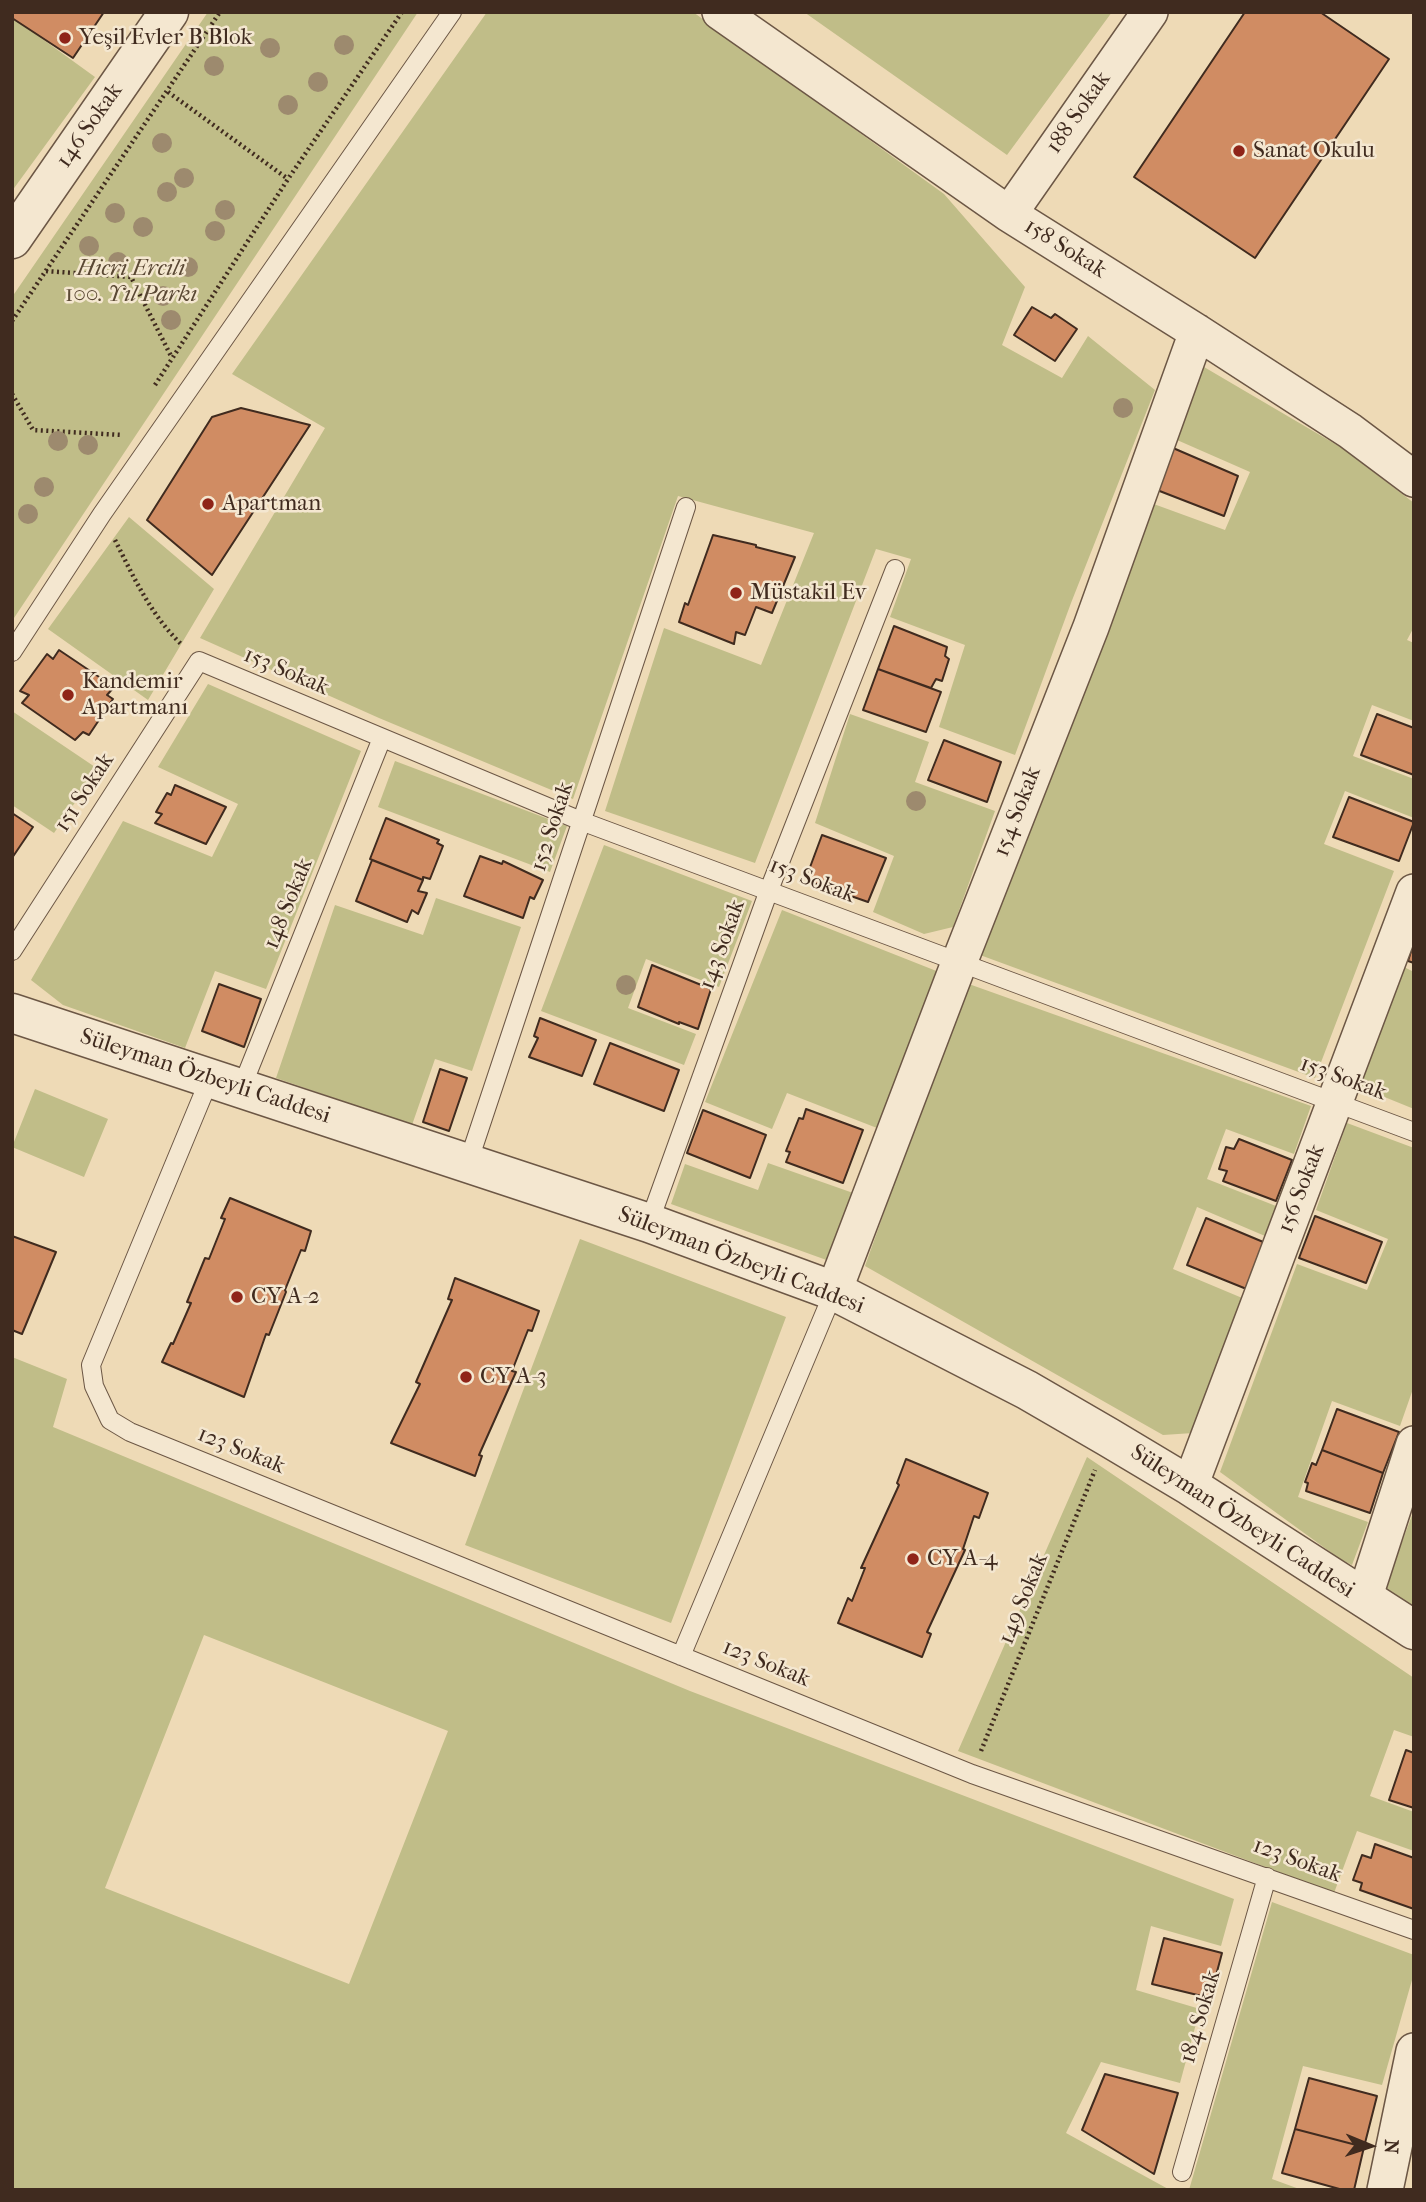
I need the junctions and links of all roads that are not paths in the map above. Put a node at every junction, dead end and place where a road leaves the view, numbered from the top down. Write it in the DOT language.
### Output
graph roads {
  1 [pos="169,12"];
  2 [pos="452,12"];
  3 [pos="720,12"];
  4 [pos="1150,12"];
  5 [pos="1009,214"];
  6 [pos="12,239"];
  7 [pos="1197,331"];
  8 [pos="1414,479"];
  9 [pos="686,507"];
  10 [pos="895,569"];
  11 [pos="12,652"];
  12 [pos="199,662"];
  13 [pos="382,738"];
  14 [pos="581,821"];
  15 [pos="769,890"];
  16 [pos="1414,892"];
  17 [pos="12,951"];
  18 [pos="959,963"];
  19 [pos="12,1013"];
  20 [pos="225,1083"];
  21 [pos="1335,1103"];
  22 [pos="1414,1132"];
  23 [pos="468,1163"];
  24 [pos="649,1223"];
  25 [pos="834,1291"];
  26 [pos="110,1420"];
  27 [pos="1414,1444"];
  28 [pos="1190,1486"];
  29 [pos="1364,1599"];
  30 [pos="1414,1630"];
  31 [pos="681,1656"];
  32 [pos="1267,1877"];
  33 [pos="1414,1930"];
  34 [pos="1414,2052"];
  35 [pos="1182,2172"];
  36 [pos="1385,2190"];
  1 -- 6 [label="street, 146 Sokak"];
  2 -- 11 [label="lane"];
  3 -- 5 [label="street, 158 Sokak"];
  4 -- 5 [label="street, 188 Sokak"];
  5 -- 7 [label="street, 158 Sokak"];
  7 -- 8 [label="street, 158 Sokak"];
  7 -- 18 [label="street, 154 Sokak"];
  9 -- 14 [label="lane, 152 Sokak"];
  10 -- 15 [label="lane, 143 Sokak"];
  12 -- 13 [label="lane, 153 Sokak"];
  12 -- 17 [label="lane, 151 Sokak"];
  13 -- 14 [label="lane, 153 Sokak"];
  13 -- 20 [label="lane, 148 Sokak"];
  14 -- 15 [label="lane, 153 Sokak"];
  14 -- 23 [label="lane, 152 Sokak"];
  15 -- 18 [label="lane, 153 Sokak"];
  15 -- 24 [label="lane, 143 Sokak"];
  16 -- 21 [label="street, 156 Sokak"];
  18 -- 21 [label="lane, 153 Sokak"];
  18 -- 25 [label="street, 154 Sokak"];
  19 -- 20 [label="street, Süleyman Özbeyli Caddesi"];
  20 -- 23 [label="street, Süleyman Özbeyli Caddesi"];
  20 -- 26 [label="lane, 148 Sokak"];
  21 -- 22 [label="lane, 153 Sokak"];
  21 -- 28 [label="street, 156 Sokak"];
  23 -- 24 [label="street, Süleyman Özbeyli Caddesi"];
  24 -- 25 [label="street, Süleyman Özbeyli Caddesi"];
  25 -- 28 [label="street, Süleyman Özbeyli Caddesi"];
  25 -- 31 [label="lane"];
  26 -- 31 [label="lane, 123 Sokak"];
  27 -- 29 [label="street"];
  28 -- 29 [label="street, Süleyman Özbeyli Caddesi"];
  29 -- 30 [label="street, Süleyman Özbeyli Caddesi"];
  31 -- 32 [label="lane, 123 Sokak"];
  32 -- 33 [label="lane, 123 Sokak"];
  32 -- 35 [label="lane, 184 Sokak"];
  34 -- 36 [label="street"];
}
